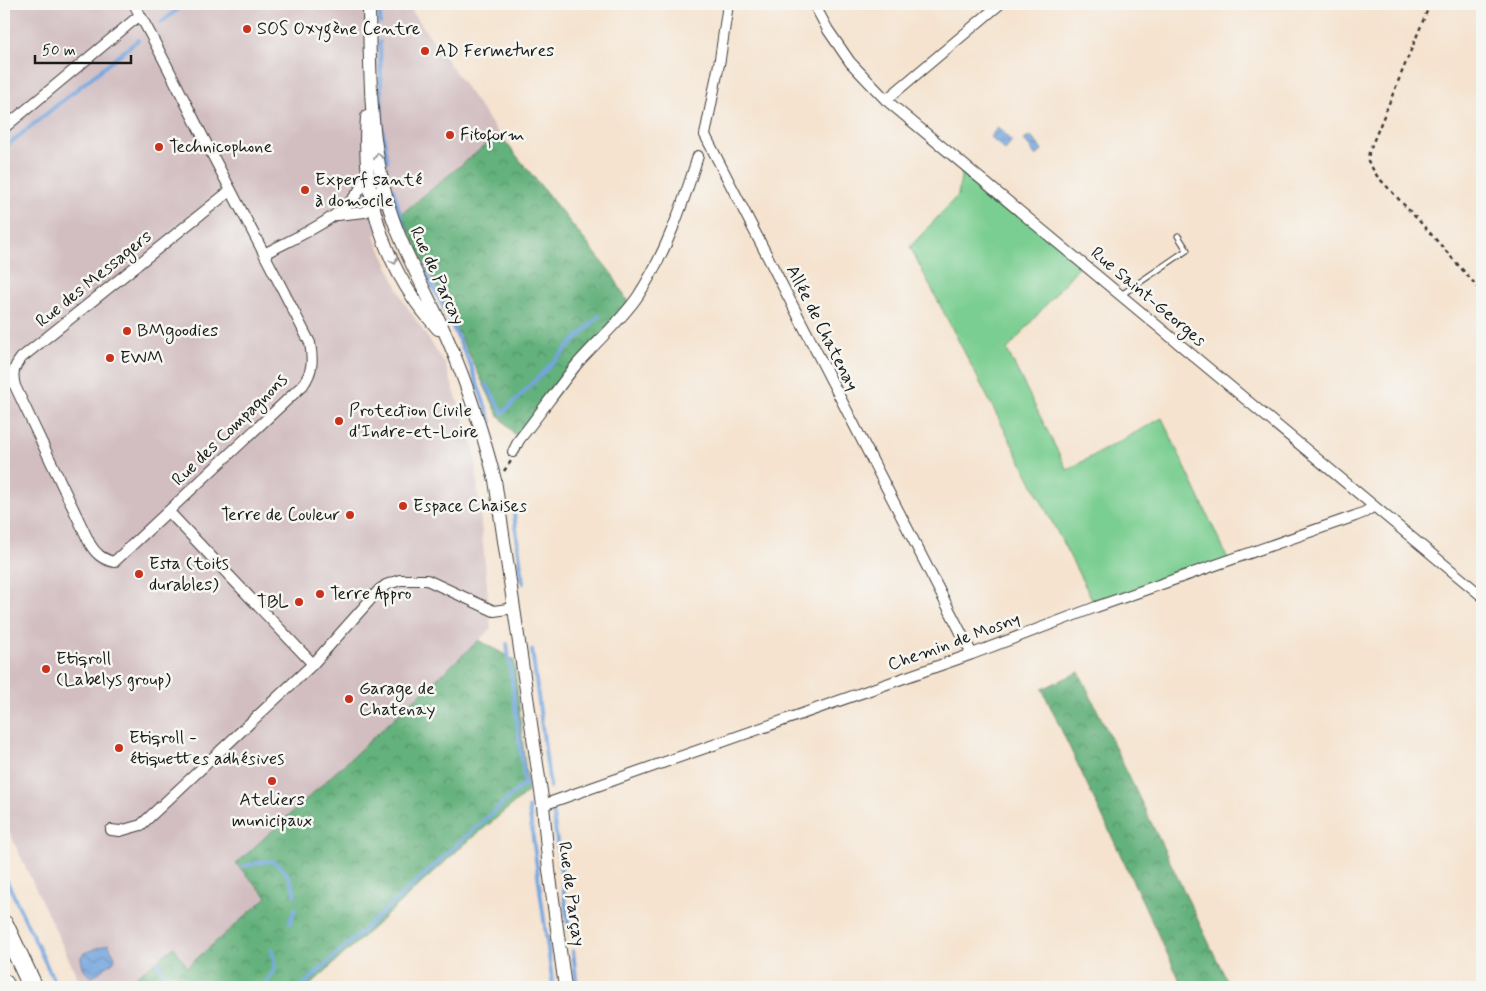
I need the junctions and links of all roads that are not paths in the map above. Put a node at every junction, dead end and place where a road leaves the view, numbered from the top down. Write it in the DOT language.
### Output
graph roads {
  1 [pos="134,4"];
  2 [pos="369,4"];
  3 [pos="728,4"];
  4 [pos="814,4"];
  5 [pos="1000,4"];
  6 [pos="140,15"];
  7 [pos="370,95"];
  8 [pos="886,100"];
  9 [pos="4,128"];
  10 [pos="705,135"];
  11 [pos="367,172"];
  12 [pos="383,182"];
  13 [pos="231,190"];
  14 [pos="352,200"];
  15 [pos="373,206"];
  16 [pos="337,215"];
  17 [pos="1178,236"];
  18 [pos="264,254"];
  19 [pos="418,277"];
  20 [pos="1121,295"];
  21 [pos="450,348"];
  22 [pos="513,452"];
  23 [pos="1374,506"];
  24 [pos="168,512"];
  25 [pos="114,562"];
  26 [pos="1482,596"];
  27 [pos="514,608"];
  28 [pos="972,654"];
  29 [pos="314,664"];
  30 [pos="543,805"];
  31 [pos="111,830"];
  32 [pos="4,925"];
  33 [pos="33,987"];
  34 [pos="565,987"];
  1 -- 6 [label="street"];
  2 -- 7 [label="street, Rue de Parcay"];
  3 -- 10 [label="street"];
  4 -- 8 [label="street, Rue Saint-Georges"];
  5 -- 8 [label="street"];
  6 -- 9 [label="street"];
  6 -- 13 [label="street"];
  7 -- 11 [label="street, Rue de Parcay"];
  12 -- 7 [label="street, Rue de Parcay, one-way"];
  8 -- 20 [label="street, Rue Saint-Georges"];
  10 -- 22 [label="street"];
  10 -- 28 [label="street, Allée de Chatenay"];
  11 -- 14 [label="street"];
  11 -- 15 [label="street, Rue de Parcay"];
  12 -- 15 [label="street"];
  12 -- 19 [label="street, Rue de Parcay"];
  13 -- 18 [label="street"];
  13 -- 25 [label="street, Rue des Messagers"];
  14 -- 15 [label="street"];
  14 -- 16 [label="street"];
  15 -- 16 [label="street"];
  15 -- 19 [label="street"];
  15 -- 21 [label="street, Rue de Parcay, one-way"];
  16 -- 18 [label="street"];
  17 -- 20 [label="lane"];
  18 -- 24 [label="street, Rue des Compagnons"];
  19 -- 21 [label="street, Rue de Parcay"];
  20 -- 23 [label="street, Rue Saint-Georges"];
  21 -- 27 [label="street, Rue de Parçay"];
  23 -- 26 [label="street, Rue Saint-Georges"];
  23 -- 28 [label="street, Chemin de Mosny"];
  24 -- 25 [label="street, Rue des Compagnons"];
  24 -- 29 [label="street, Rue des Compagnons"];
  27 -- 29 [label="street"];
  27 -- 30 [label="street, Rue de Parçay"];
  28 -- 30 [label="street, Chemin de Mosny"];
  29 -- 31 [label="street"];
  30 -- 34 [label="street, Rue de Parçay"];
  32 -- 33 [label="highway"];
}
